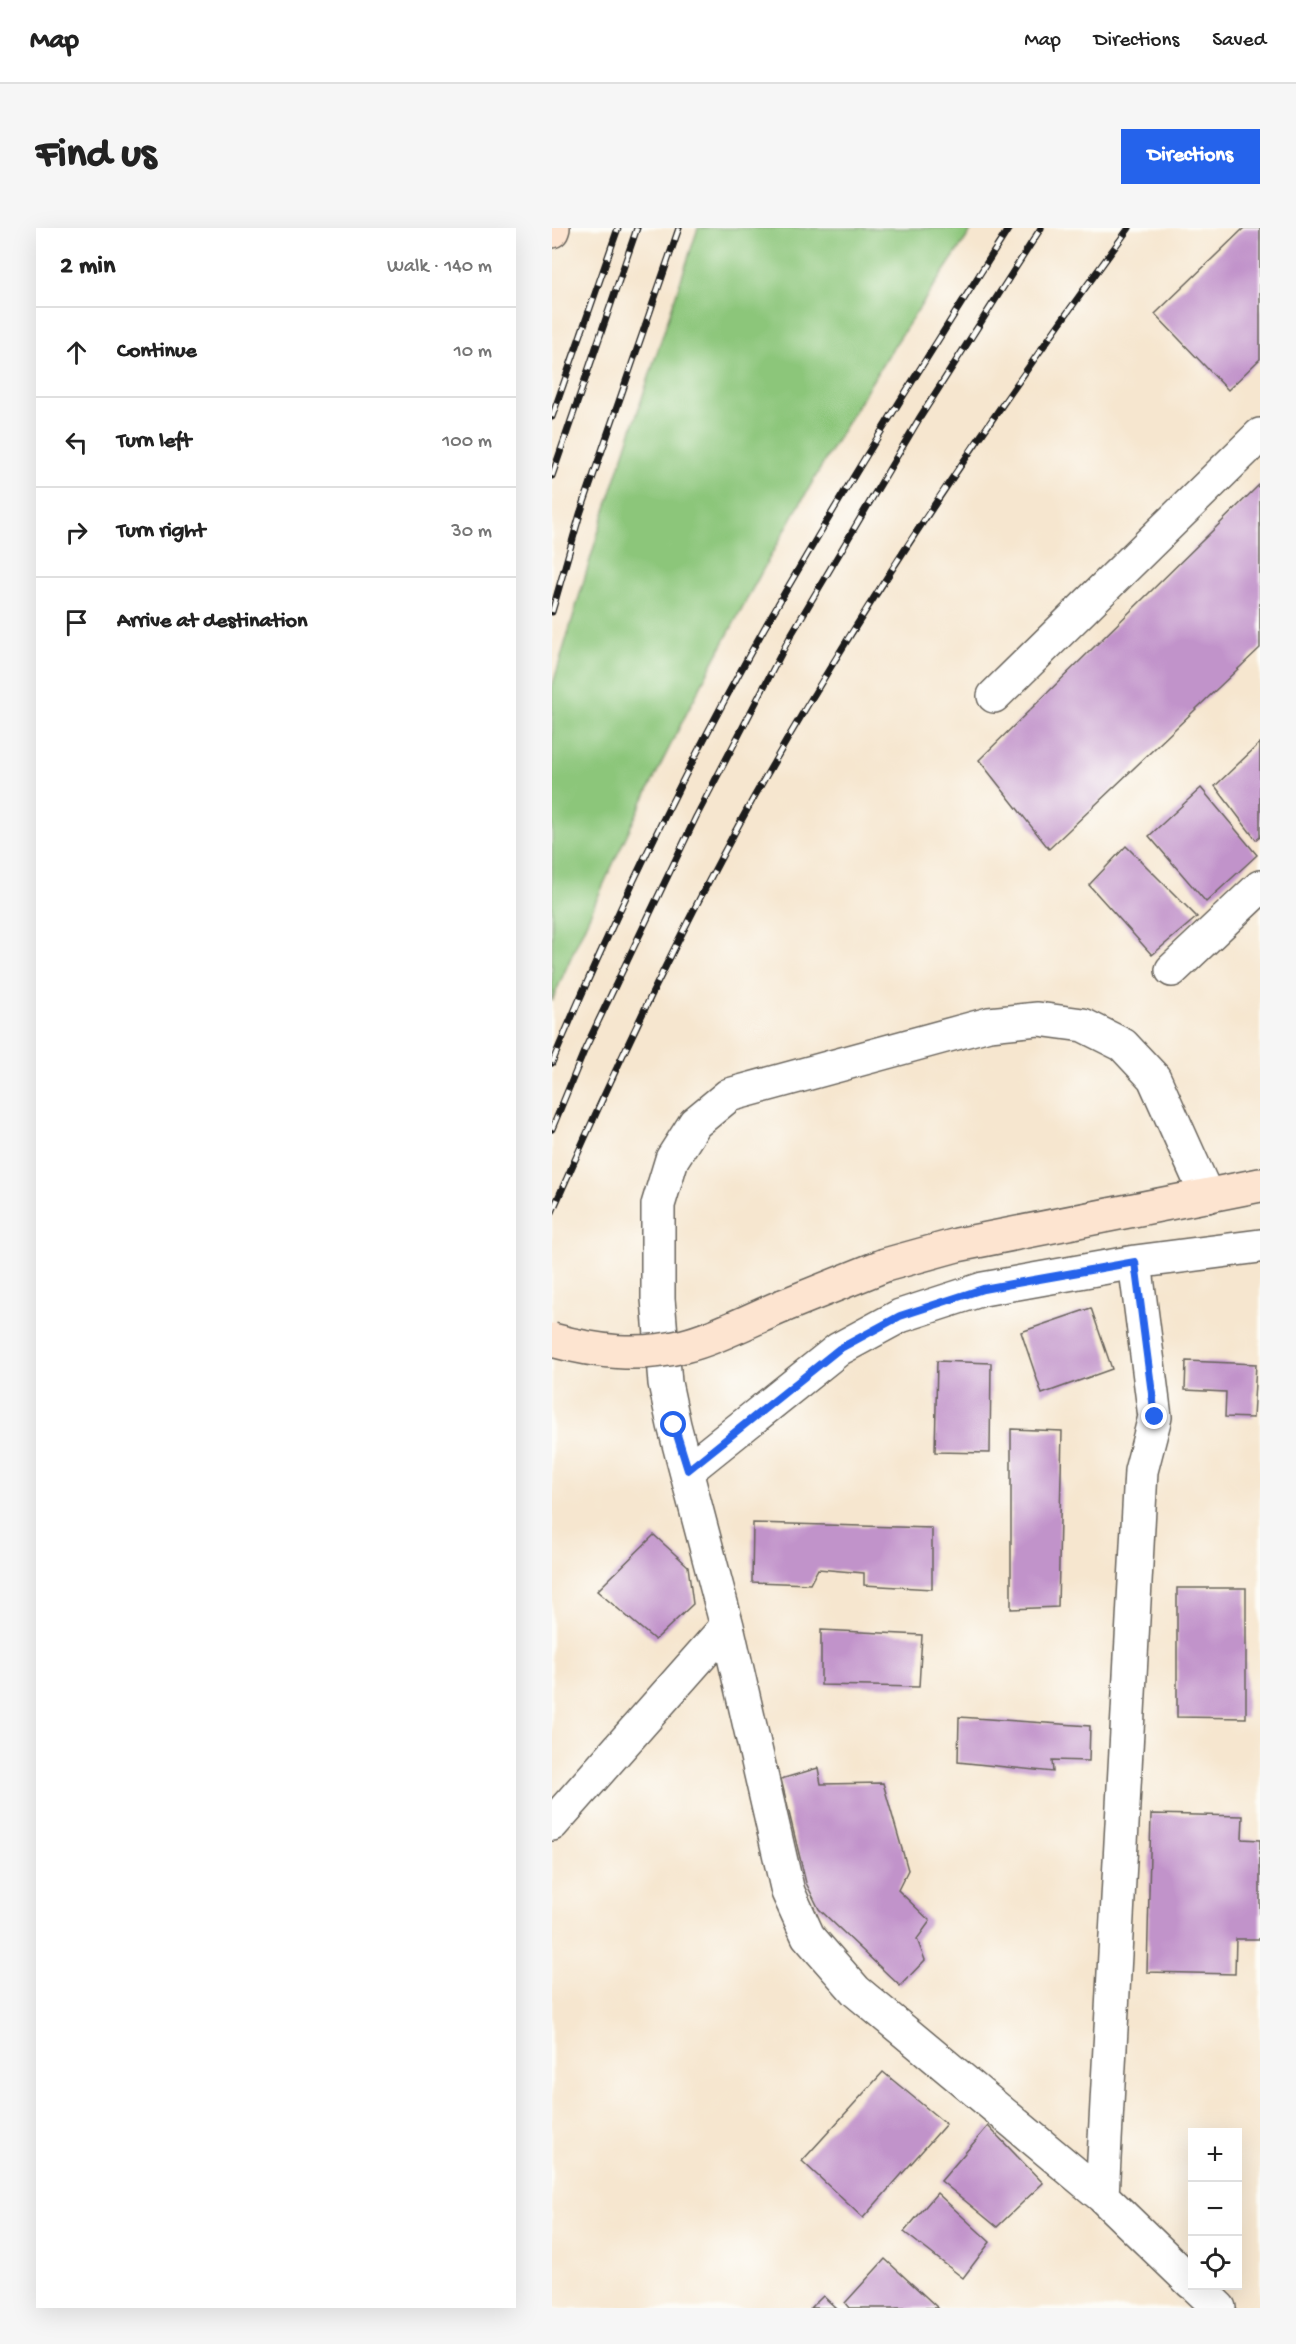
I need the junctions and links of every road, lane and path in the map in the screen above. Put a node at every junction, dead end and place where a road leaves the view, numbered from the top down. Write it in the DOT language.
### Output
graph roads {
  1 [pos="1260,435"];
  2 [pos="994,696"];
  3 [pos="1260,887"];
  4 [pos="1172,970"];
  5 [pos="1260,1185"];
  6 [pos="1207,1196"];
  7 [pos="1260,1246"];
  8 [pos="1135,1262"];
  9 [pos="552,1340"];
  10 [pos="688,1470"];
  11 [pos="727,1626"];
  12 [pos="552,1824"];
  13 [pos="1102,2196"];
  14 [pos="1188,2278"];
  15 [pos="1200,2290"];
  16 [pos="1219,2308"];
  1 -- 2 [label="street"];
  3 -- 4 [label="street"];
  5 -- 6 [label="street"];
  6 -- 9 [label="street, bridge"];
  6 -- 10 [label="street"];
  7 -- 8 [label="street"];
  8 -- 10 [label="street"];
  8 -- 13 [label="street"];
  10 -- 11 [label="street"];
  11 -- 12 [label="street"];
  11 -- 13 [label="street"];
  13 -- 14 [label="street"];
  15 -- 16 [label="street"];
}
